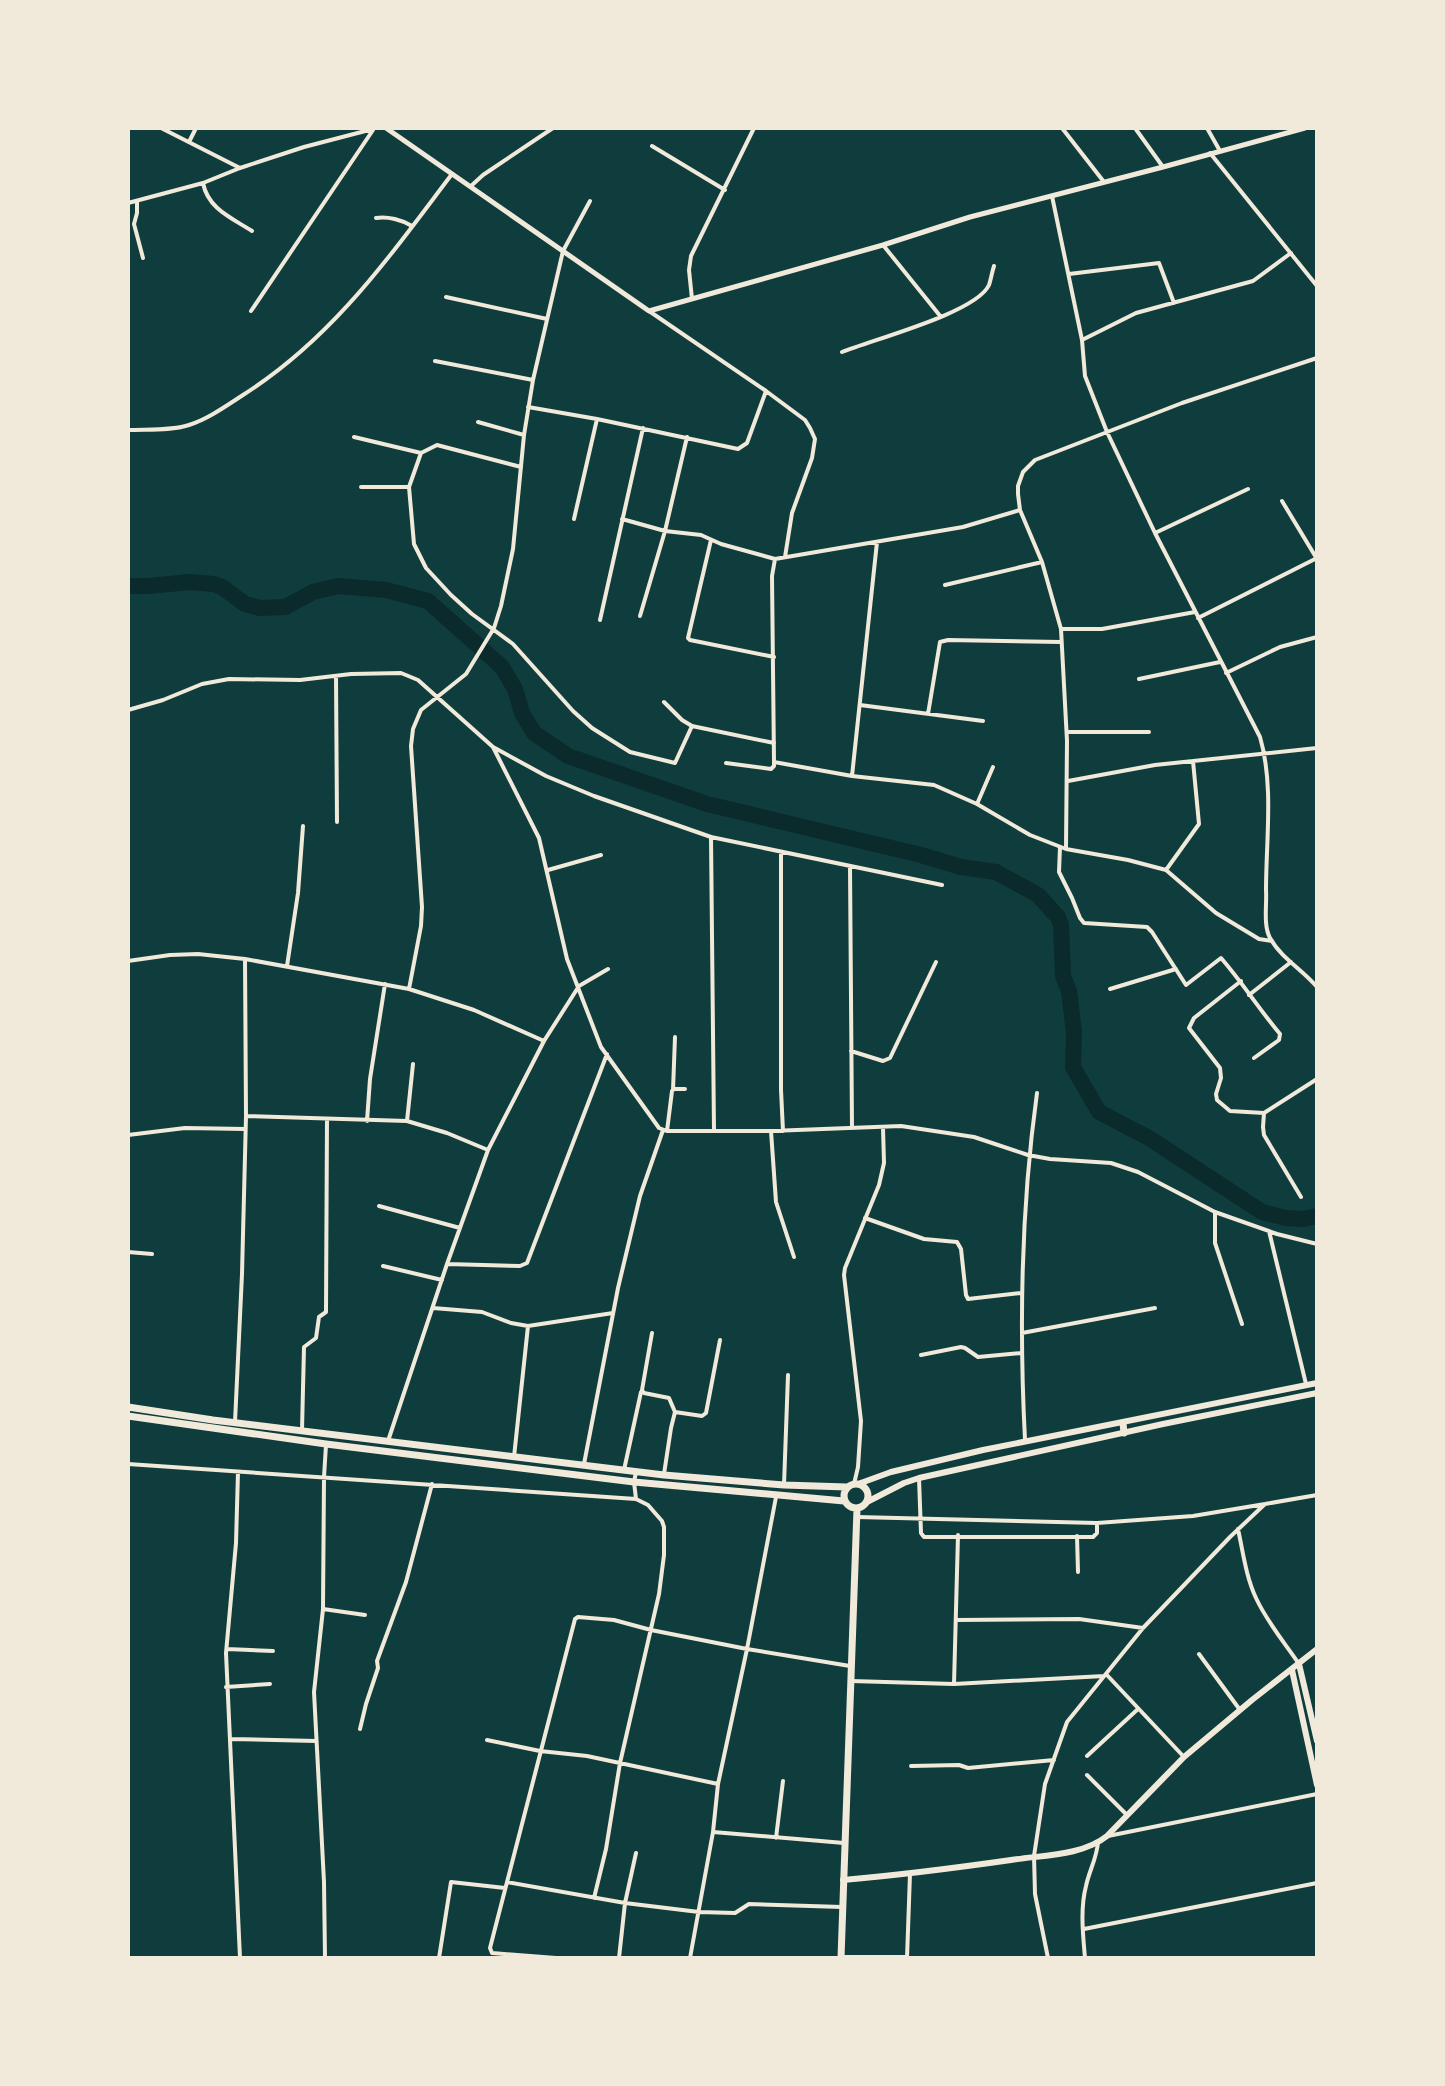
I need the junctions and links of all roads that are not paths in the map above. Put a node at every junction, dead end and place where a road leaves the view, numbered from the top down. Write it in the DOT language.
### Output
graph roads {
  1 [pos="161,128"];
  2 [pos="196,128"];
  3 [pos="374,128"];
  4 [pos="386,128"];
  5 [pos="553,128"];
  6 [pos="754,128"];
  7 [pos="1062,128"];
  8 [pos="1135,128"];
  9 [pos="1207,128"];
  10 [pos="1305,128"];
  11 [pos="189,142"];
  12 [pos="652,146"];
  13 [pos="1220,151"];
  14 [pos="1210,153"];
  15 [pos="1163,167"];
  16 [pos="240,168"];
  17 [pos="452,174"];
  18 [pos="1104,182"];
  19 [pos="203,183"];
  20 [pos="471,186"];
  21 [pos="725,190"];
  22 [pos="1052,196"];
  23 [pos="137,201"];
  24 [pos="590,201"];
  25 [pos="128,203"];
  26 [pos="376,218"];
  27 [pos="412,226"];
  28 [pos="252,231"];
  29 [pos="883,245"];
  30 [pos="563,251"];
  31 [pos="1291,253"];
  32 [pos="143,258"];
  33 [pos="994,266"];
  34 [pos="1069,274"];
  35 [pos="1317,286"];
  36 [pos="446,297"];
  37 [pos="692,299"];
  38 [pos="1174,303"];
  39 [pos="251,311"];
  40 [pos="649,311"];
  41 [pos="941,317"];
  42 [pos="547,319"];
  43 [pos="1082,340"];
  44 [pos="842,352"];
  45 [pos="1317,358"];
  46 [pos="435,361"];
  47 [pos="533,380"];
  48 [pos="766,391"];
  49 [pos="528,407"];
  50 [pos="597,419"];
  51 [pos="478,422"];
  52 [pos="643,428"];
  53 [pos="128,430"];
  54 [pos="1107,432"];
  55 [pos="524,435"];
  56 [pos="354,437"];
  57 [pos="687,437"];
  58 [pos="421,453"];
  59 [pos="521,467"];
  60 [pos="361,487"];
  61 [pos="409,487"];
  62 [pos="1248,489"];
  63 [pos="1282,501"];
  64 [pos="1020,510"];
  65 [pos="574,519"];
  66 [pos="622,519"];
  67 [pos="665,531"];
  68 [pos="1155,533"];
  69 [pos="711,540"];
  70 [pos="877,542"];
  71 [pos="785,557"];
  72 [pos="775,559"];
  73 [pos="1317,559"];
  74 [pos="1042,562"];
  75 [pos="945,585"];
  76 [pos="1197,615"];
  77 [pos="640,616"];
  78 [pos="600,620"];
  79 [pos="494,628"];
  80 [pos="1061,629"];
  81 [pos="1317,637"];
  82 [pos="1061,642"];
  83 [pos="774,657"];
  84 [pos="1220,662"];
  85 [pos="1226,673"];
  86 [pos="336,676"];
  87 [pos="1139,679"];
  88 [pos="438,695"];
  89 [pos="664,702"];
  90 [pos="860,705"];
  91 [pos="128,710"];
  92 [pos="928,714"];
  93 [pos="983,721"];
  94 [pos="692,726"];
  95 [pos="1067,732"];
  96 [pos="1149,732"];
  97 [pos="774,743"];
  98 [pos="493,747"];
  99 [pos="1317,748"];
  100 [pos="1264,753"];
  101 [pos="1193,761"];
  102 [pos="774,762"];
  103 [pos="726,763"];
  104 [pos="993,767"];
  105 [pos="852,776"];
  106 [pos="1068,781"];
  107 [pos="977,804"];
  108 [pos="337,822"];
  109 [pos="303,826"];
  110 [pos="711,837"];
  111 [pos="1063,848"];
  112 [pos="781,852"];
  113 [pos="601,855"];
  114 [pos="850,867"];
  115 [pos="548,870"];
  116 [pos="1166,870"];
  117 [pos="942,885"];
  118 [pos="1272,941"];
  119 [pos="245,959"];
  120 [pos="128,961"];
  121 [pos="936,962"];
  122 [pos="1292,962"];
  123 [pos="287,966"];
  124 [pos="608,969"];
  125 [pos="1176,969"];
  126 [pos="1241,981"];
  127 [pos="385,984"];
  128 [pos="579,986"];
  129 [pos="1317,987"];
  130 [pos="409,989"];
  131 [pos="1110,989"];
  132 [pos="1249,995"];
  133 [pos="675,1037"];
  134 [pos="544,1041"];
  135 [pos="851,1051"];
  136 [pos="607,1054"];
  137 [pos="1254,1058"];
  138 [pos="413,1064"];
  139 [pos="1317,1079"];
  140 [pos="685,1089"];
  141 [pos="673,1090"];
  142 [pos="1037,1093"];
  143 [pos="1264,1113"];
  144 [pos="246,1116"];
  145 [pos="327,1119"];
  146 [pos="367,1121"];
  147 [pos="407,1121"];
  148 [pos="883,1128"];
  149 [pos="245,1129"];
  150 [pos="852,1129"];
  151 [pos="665,1130"];
  152 [pos="714,1131"];
  153 [pos="771,1131"];
  154 [pos="783,1131"];
  155 [pos="128,1135"];
  156 [pos="488,1150"];
  157 [pos="1028,1155"];
  158 [pos="1301,1197"];
  159 [pos="379,1206"];
  160 [pos="1215,1212"];
  161 [pos="865,1218"];
  162 [pos="460,1228"];
  163 [pos="1269,1231"];
  164 [pos="1317,1244"];
  165 [pos="128,1252"];
  166 [pos="152,1254"];
  167 [pos="794,1257"];
  168 [pos="447,1264"];
  169 [pos="383,1266"];
  170 [pos="442,1280"];
  171 [pos="1021,1293"];
  172 [pos="433,1308"];
  173 [pos="1155,1308"];
  174 [pos="613,1313"];
  175 [pos="1242,1324"];
  176 [pos="528,1326"];
  177 [pos="652,1333"];
  178 [pos="1022,1333"];
  179 [pos="720,1340"];
  180 [pos="1022,1353"];
  181 [pos="921,1355"];
  182 [pos="788,1375"];
  183 [pos="1317,1383"];
  184 [pos="1306,1386"];
  185 [pos="642,1390"];
  186 [pos="1317,1393"];
  187 [pos="128,1407"];
  188 [pos="675,1412"];
  189 [pos="128,1416"];
  190 [pos="235,1422"];
  191 [pos="1123,1423"];
  192 [pos="213,1424"];
  193 [pos="302,1430"];
  194 [pos="1124,1433"];
  195 [pos="388,1441"];
  196 [pos="1025,1443"];
  197 [pos="326,1444"];
  198 [pos="514,1457"];
  199 [pos="128,1464"];
  200 [pos="584,1464"];
  201 [pos="624,1470"];
  202 [pos="238,1472"];
  203 [pos="636,1472"];
  204 [pos="664,1475"];
  205 [pos="324,1477"];
  206 [pos="919,1478"];
  207 [pos="634,1482"];
  208 [pos="432,1484"];
  209 [pos="784,1485"];
  210 [pos="853,1485"];
  211 [pos="1317,1495"];
  212 [pos="776,1497"];
  213 [pos="636,1499"];
  214 [pos="844,1501"];
  215 [pos="867,1502"];
  216 [pos="1265,1504"];
  217 [pos="857,1513"];
  218 [pos="920,1518"];
  219 [pos="1097,1523"];
  220 [pos="1238,1529"];
  221 [pos="958,1535"];
  222 [pos="1077,1536"];
  223 [pos="1078,1572"];
  224 [pos="323,1609"];
  225 [pos="365,1615"];
  226 [pos="956,1620"];
  227 [pos="1143,1628"];
  228 [pos="651,1630"];
  229 [pos="226,1649"];
  230 [pos="747,1649"];
  231 [pos="1317,1649"];
  232 [pos="273,1651"];
  233 [pos="1199,1654"];
  234 [pos="1292,1654"];
  235 [pos="1299,1664"];
  236 [pos="852,1667"];
  237 [pos="1292,1670"];
  238 [pos="1105,1675"];
  239 [pos="851,1681"];
  240 [pos="270,1684"];
  241 [pos="954,1684"];
  242 [pos="226,1687"];
  243 [pos="1138,1708"];
  244 [pos="1240,1710"];
  245 [pos="360,1729"];
  246 [pos="230,1739"];
  247 [pos="487,1740"];
  248 [pos="316,1741"];
  249 [pos="1317,1741"];
  250 [pos="540,1751"];
  251 [pos="1087,1756"];
  252 [pos="1184,1757"];
  253 [pos="1054,1760"];
  254 [pos="620,1763"];
  255 [pos="911,1766"];
  256 [pos="1087,1775"];
  257 [pos="783,1781"];
  258 [pos="718,1784"];
  259 [pos="1317,1785"];
  260 [pos="1317,1794"];
  261 [pos="1127,1815"];
  262 [pos="713,1832"];
  263 [pos="1107,1836"];
  264 [pos="776,1838"];
  265 [pos="1098,1842"];
  266 [pos="844,1843"];
  267 [pos="636,1853"];
  268 [pos="1034,1856"];
  269 [pos="910,1874"];
  270 [pos="843,1880"];
  271 [pos="507,1882"];
  272 [pos="1317,1883"];
  273 [pos="505,1888"];
  274 [pos="594,1898"];
  275 [pos="625,1903"];
  276 [pos="842,1907"];
  277 [pos="699,1912"];
  278 [pos="1084,1929"];
  279 [pos="841,1957"];
  280 [pos="907,1957"];
  281 [pos="240,1958"];
  282 [pos="325,1958"];
  283 [pos="439,1958"];
  284 [pos="556,1958"];
  285 [pos="619,1958"];
  286 [pos="690,1958"];
  287 [pos="1048,1958"];
  288 [pos="1085,1958"];
  1 -- 11 [label="street"];
  2 -- 11 [label="street"];
  3 -- 16 [label="street"];
  3 -- 39 [label="street"];
  4 -- 17 [label="street"];
  5 -- 20 [label="street"];
  6 -- 21 [label="street"];
  7 -- 18 [label="street"];
  8 -- 15 [label="street"];
  9 -- 13 [label="street"];
  10 -- 13 [label="street"];
  11 -- 16 [label="street"];
  12 -- 21 [label="street"];
  13 -- 14 [label="street"];
  14 -- 15 [label="street"];
  14 -- 31 [label="street"];
  15 -- 18 [label="street"];
  16 -- 19 [label="street"];
  17 -- 20 [label="street"];
  17 -- 27 [label="street"];
  18 -- 22 [label="street"];
  19 -- 23 [label="street"];
  19 -- 28 [label="street"];
  20 -- 30 [label="street"];
  21 -- 37 [label="street"];
  22 -- 29 [label="street"];
  22 -- 34 [label="street"];
  23 -- 25 [label="street"];
  23 -- 32 [label="street"];
  24 -- 30 [label="street"];
  26 -- 27 [label="street"];
  27 -- 53 [label="street"];
  29 -- 37 [label="street"];
  29 -- 41 [label="street"];
  30 -- 40 [label="street"];
  30 -- 42 [label="street"];
  31 -- 35 [label="street"];
  31 -- 38 [label="street"];
  33 -- 41 [label="street"];
  34 -- 38 [label="street"];
  34 -- 43 [label="street"];
  36 -- 42 [label="street"];
  37 -- 40 [label="street"];
  38 -- 43 [label="street"];
  40 -- 48 [label="street"];
  41 -- 44 [label="street"];
  42 -- 47 [label="street"];
  43 -- 54 [label="street"];
  45 -- 54 [label="street"];
  46 -- 47 [label="street"];
  47 -- 49 [label="street"];
  48 -- 57 [label="street"];
  48 -- 71 [label="street"];
  49 -- 50 [label="street"];
  49 -- 55 [label="street"];
  50 -- 52 [label="street"];
  50 -- 65 [label="street"];
  51 -- 55 [label="street"];
  52 -- 57 [label="street"];
  52 -- 66 [label="street"];
  54 -- 64 [label="street"];
  54 -- 68 [label="street"];
  55 -- 59 [label="street"];
  56 -- 58 [label="street"];
  57 -- 67 [label="street"];
  58 -- 59 [label="street"];
  58 -- 61 [label="street"];
  59 -- 79 [label="street"];
  60 -- 61 [label="street"];
  61 -- 79 [label="street"];
  62 -- 68 [label="street"];
  63 -- 73 [label="street"];
  64 -- 70 [label="street"];
  64 -- 74 [label="street"];
  66 -- 67 [label="street"];
  66 -- 78 [label="street"];
  67 -- 69 [label="street"];
  67 -- 77 [label="street"];
  68 -- 76 [label="street"];
  69 -- 72 [label="street"];
  69 -- 83 [label="street"];
  70 -- 71 [label="street"];
  70 -- 90 [label="street"];
  71 -- 72 [label="street"];
  72 -- 83 [label="street"];
  73 -- 76 [label="street"];
  74 -- 75 [label="street"];
  74 -- 80 [label="street"];
  76 -- 80 [label="street"];
  76 -- 84 [label="street"];
  79 -- 88 [label="street"];
  79 -- 94 [label="street"];
  80 -- 82 [label="street"];
  81 -- 85 [label="street"];
  82 -- 92 [label="street"];
  82 -- 95 [label="street"];
  83 -- 97 [label="street"];
  84 -- 85 [label="street"];
  84 -- 87 [label="street"];
  85 -- 100 [label="street"];
  86 -- 88 [label="street"];
  86 -- 91 [label="street"];
  86 -- 108 [label="street"];
  88 -- 98 [label="street"];
  88 -- 130 [label="street"];
  89 -- 94 [label="street"];
  90 -- 92 [label="street"];
  90 -- 105 [label="street"];
  92 -- 93 [label="street"];
  94 -- 97 [label="street"];
  95 -- 96 [label="street"];
  95 -- 106 [label="street"];
  97 -- 102 [label="street"];
  98 -- 110 [label="street"];
  98 -- 115 [label="street"];
  99 -- 100 [label="street"];
  100 -- 101 [label="street"];
  100 -- 118 [label="street"];
  101 -- 106 [label="street"];
  101 -- 116 [label="street"];
  102 -- 103 [label="street"];
  102 -- 105 [label="street"];
  104 -- 107 [label="street"];
  105 -- 107 [label="street"];
  106 -- 111 [label="street"];
  107 -- 111 [label="street"];
  109 -- 123 [label="street"];
  110 -- 112 [label="street"];
  110 -- 152 [label="street"];
  111 -- 116 [label="street"];
  111 -- 125 [label="street"];
  112 -- 114 [label="street"];
  112 -- 154 [label="street"];
  113 -- 115 [label="street"];
  114 -- 117 [label="street"];
  114 -- 135 [label="street"];
  115 -- 128 [label="street"];
  116 -- 118 [label="street"];
  118 -- 122 [label="street"];
  119 -- 120 [label="street"];
  119 -- 123 [label="street"];
  119 -- 144 [label="street"];
  121 -- 135 [label="street"];
  122 -- 129 [label="street"];
  122 -- 132 [label="street"];
  123 -- 127 [label="street"];
  124 -- 128 [label="street"];
  125 -- 126 [label="street"];
  125 -- 131 [label="street"];
  126 -- 132 [label="street"];
  126 -- 143 [label="street"];
  127 -- 130 [label="street"];
  127 -- 146 [label="street"];
  128 -- 134 [label="street"];
  128 -- 136 [label="street"];
  130 -- 134 [label="street"];
  132 -- 137 [label="street"];
  133 -- 141 [label="street"];
  134 -- 156 [label="street"];
  135 -- 150 [label="street"];
  136 -- 151 [label="street"];
  136 -- 168 [label="street"];
  138 -- 147 [label="street"];
  139 -- 143 [label="street"];
  140 -- 141 [label="street"];
  141 -- 151 [label="street"];
  142 -- 157 [label="street"];
  143 -- 158 [label="street"];
  144 -- 145 [label="street"];
  144 -- 149 [label="street"];
  145 -- 146 [label="street"];
  145 -- 193 [label="street"];
  146 -- 147 [label="street"];
  147 -- 156 [label="street"];
  148 -- 150 [label="street"];
  148 -- 157 [label="street"];
  148 -- 161 [label="street"];
  149 -- 155 [label="street"];
  149 -- 190 [label="street"];
  150 -- 154 [label="street"];
  151 -- 152 [label="street"];
  151 -- 174 [label="street"];
  152 -- 153 [label="street"];
  153 -- 154 [label="street"];
  153 -- 167 [label="street"];
  156 -- 162 [label="street"];
  157 -- 160 [label="street"];
  157 -- 171 [label="street"];
  159 -- 162 [label="street"];
  160 -- 163 [label="street"];
  160 -- 175 [label="street"];
  161 -- 171 [label="street"];
  161 -- 210 [label="street"];
  162 -- 168 [label="street"];
  163 -- 164 [label="street"];
  163 -- 184 [label="street"];
  165 -- 166 [label="street"];
  168 -- 170 [label="street"];
  169 -- 170 [label="street"];
  170 -- 172 [label="street"];
  171 -- 178 [label="street"];
  172 -- 176 [label="street"];
  172 -- 195 [label="street"];
  173 -- 178 [label="street"];
  174 -- 176 [label="street"];
  174 -- 200 [label="street"];
  176 -- 198 [label="street"];
  177 -- 185 [label="street"];
  178 -- 180 [label="street"];
  179 -- 188 [label="street"];
  180 -- 181 [label="street"];
  180 -- 196 [label="street"];
  182 -- 209 [label="street"];
  183 -- 184 [label="main road"];
  184 -- 191 [label="main road"];
  185 -- 188 [label="street"];
  185 -- 201 [label="street"];
  186 -- 194 [label="main road"];
  187 -- 192 [label="highway"];
  188 -- 204 [label="street"];
  189 -- 192 [label="highway"];
  190 -- 192 [label="highway"];
  190 -- 193 [label="highway"];
  191 -- 194 [label="highway"];
  191 -- 196 [label="main road"];
  192 -- 197 [label="highway"];
  193 -- 195 [label="highway"];
  194 -- 206 [label="main road"];
  195 -- 198 [label="highway"];
  196 -- 210 [label="main road"];
  197 -- 205 [label="street"];
  197 -- 207 [label="highway"];
  198 -- 200 [label="highway"];
  199 -- 202 [label="street"];
  200 -- 201 [label="highway"];
  201 -- 203 [label="highway"];
  202 -- 205 [label="street"];
  202 -- 229 [label="street"];
  203 -- 204 [label="highway"];
  203 -- 207 [label="street"];
  204 -- 209 [label="highway"];
  205 -- 208 [label="street"];
  205 -- 224 [label="street"];
  206 -- 215 [label="main road"];
  206 -- 218 [label="street"];
  207 -- 212 [label="highway"];
  207 -- 213 [label="street"];
  208 -- 213 [label="street"];
  208 -- 245 [label="street"];
  209 -- 210 [label="highway"];
  210 -- 214 [label="highway"];
  210 -- 215 [label="highway"];
  211 -- 216 [label="street"];
  212 -- 214 [label="highway"];
  212 -- 230 [label="street"];
  213 -- 228 [label="street"];
  214 -- 217 [label="highway"];
  215 -- 217 [label="highway"];
  216 -- 219 [label="street"];
  216 -- 220 [label="street"];
  217 -- 218 [label="street"];
  217 -- 236 [label="highway"];
  218 -- 219 [label="street"];
  218 -- 221 [label="street"];
  219 -- 222 [label="street"];
  220 -- 227 [label="street"];
  220 -- 234 [label="street"];
  221 -- 222 [label="street"];
  221 -- 226 [label="street"];
  222 -- 223 [label="street"];
  224 -- 225 [label="street"];
  224 -- 248 [label="street"];
  226 -- 227 [label="street"];
  226 -- 241 [label="street"];
  227 -- 238 [label="street"];
  228 -- 230 [label="street"];
  228 -- 250 [label="street"];
  228 -- 254 [label="street"];
  229 -- 232 [label="street"];
  229 -- 242 [label="street"];
  230 -- 236 [label="street"];
  230 -- 258 [label="street"];
  231 -- 235 [label="main road"];
  233 -- 244 [label="street"];
  234 -- 235 [label="street"];
  234 -- 237 [label="street"];
  235 -- 237 [label="main road"];
  235 -- 249 [label="main road"];
  236 -- 239 [label="highway"];
  237 -- 244 [label="main road"];
  237 -- 259 [label="main road"];
  238 -- 241 [label="street"];
  238 -- 243 [label="street"];
  238 -- 253 [label="street"];
  239 -- 241 [label="street"];
  239 -- 266 [label="highway"];
  240 -- 242 [label="street"];
  242 -- 246 [label="street"];
  243 -- 251 [label="street"];
  243 -- 252 [label="street"];
  244 -- 252 [label="main road"];
  246 -- 248 [label="street"];
  246 -- 281 [label="street"];
  247 -- 250 [label="street"];
  248 -- 282 [label="street"];
  250 -- 254 [label="street"];
  250 -- 271 [label="street"];
  252 -- 261 [label="main road"];
  253 -- 255 [label="street"];
  253 -- 268 [label="street"];
  254 -- 258 [label="street"];
  254 -- 274 [label="street"];
  256 -- 261 [label="street"];
  257 -- 264 [label="street"];
  258 -- 262 [label="street"];
  260 -- 263 [label="street"];
  261 -- 263 [label="main road"];
  262 -- 264 [label="street"];
  262 -- 277 [label="street"];
  263 -- 265 [label="main road"];
  264 -- 266 [label="street"];
  265 -- 268 [label="main road"];
  265 -- 278 [label="street"];
  266 -- 270 [label="highway"];
  267 -- 275 [label="street"];
  268 -- 269 [label="main road"];
  268 -- 287 [label="street"];
  269 -- 270 [label="main road"];
  269 -- 280 [label="street"];
  270 -- 276 [label="highway"];
  271 -- 273 [label="street"];
  271 -- 274 [label="street"];
  272 -- 278 [label="street"];
  273 -- 283 [label="street"];
  273 -- 284 [label="street"];
  274 -- 275 [label="street"];
  275 -- 277 [label="street"];
  275 -- 285 [label="street"];
  276 -- 277 [label="street"];
  276 -- 279 [label="highway"];
  277 -- 286 [label="street"];
  278 -- 288 [label="street"];
  279 -- 280 [label="street"];
}
